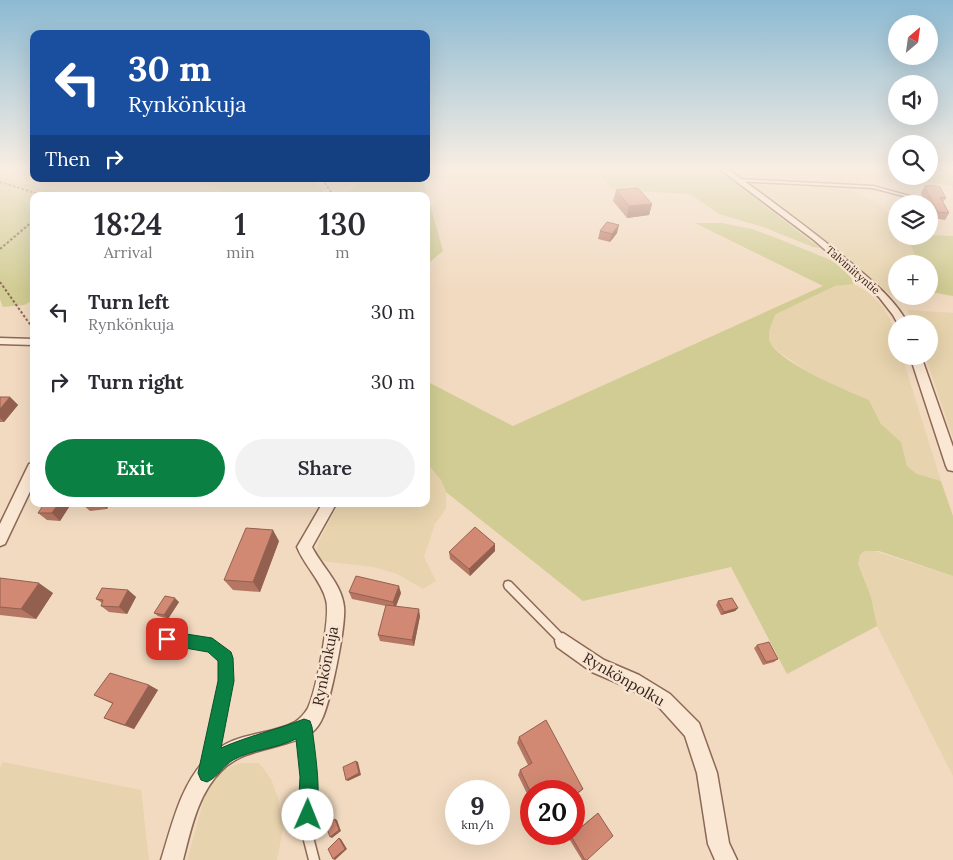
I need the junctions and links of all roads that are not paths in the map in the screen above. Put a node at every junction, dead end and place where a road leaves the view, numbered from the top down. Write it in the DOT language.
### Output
graph roads {
  1 [pos="779,210"];
  2 [pos="898,315"];
  3 [pos="0,341"];
  4 [pos="30,342"];
  5 [pos="918,365"];
  6 [pos="953,466"];
  7 [pos="30,476"];
  8 [pos="327,507"];
  9 [pos="0,539"];
  10 [pos="508,585"];
  11 [pos="167,639"];
  12 [pos="563,641"];
  13 [pos="304,727"];
  14 [pos="207,773"];
  15 [pos="172,860"];
  16 [pos="314,860"];
  17 [pos="726,860"];
  1 -- 2 [label="street, Talviniityntie"];
  3 -- 4 [label="street"];
  5 -- 6 [label="street"];
  7 -- 9 [label="street"];
  8 -- 13 [label="street, Rynkönkuja"];
  10 -- 12 [label="lane"];
  11 -- 14 [label="lane"];
  12 -- 17 [label="street, Rynkönpolku"];
  13 -- 14 [label="street"];
  13 -- 16 [label="lane"];
  14 -- 15 [label="street"];
}
